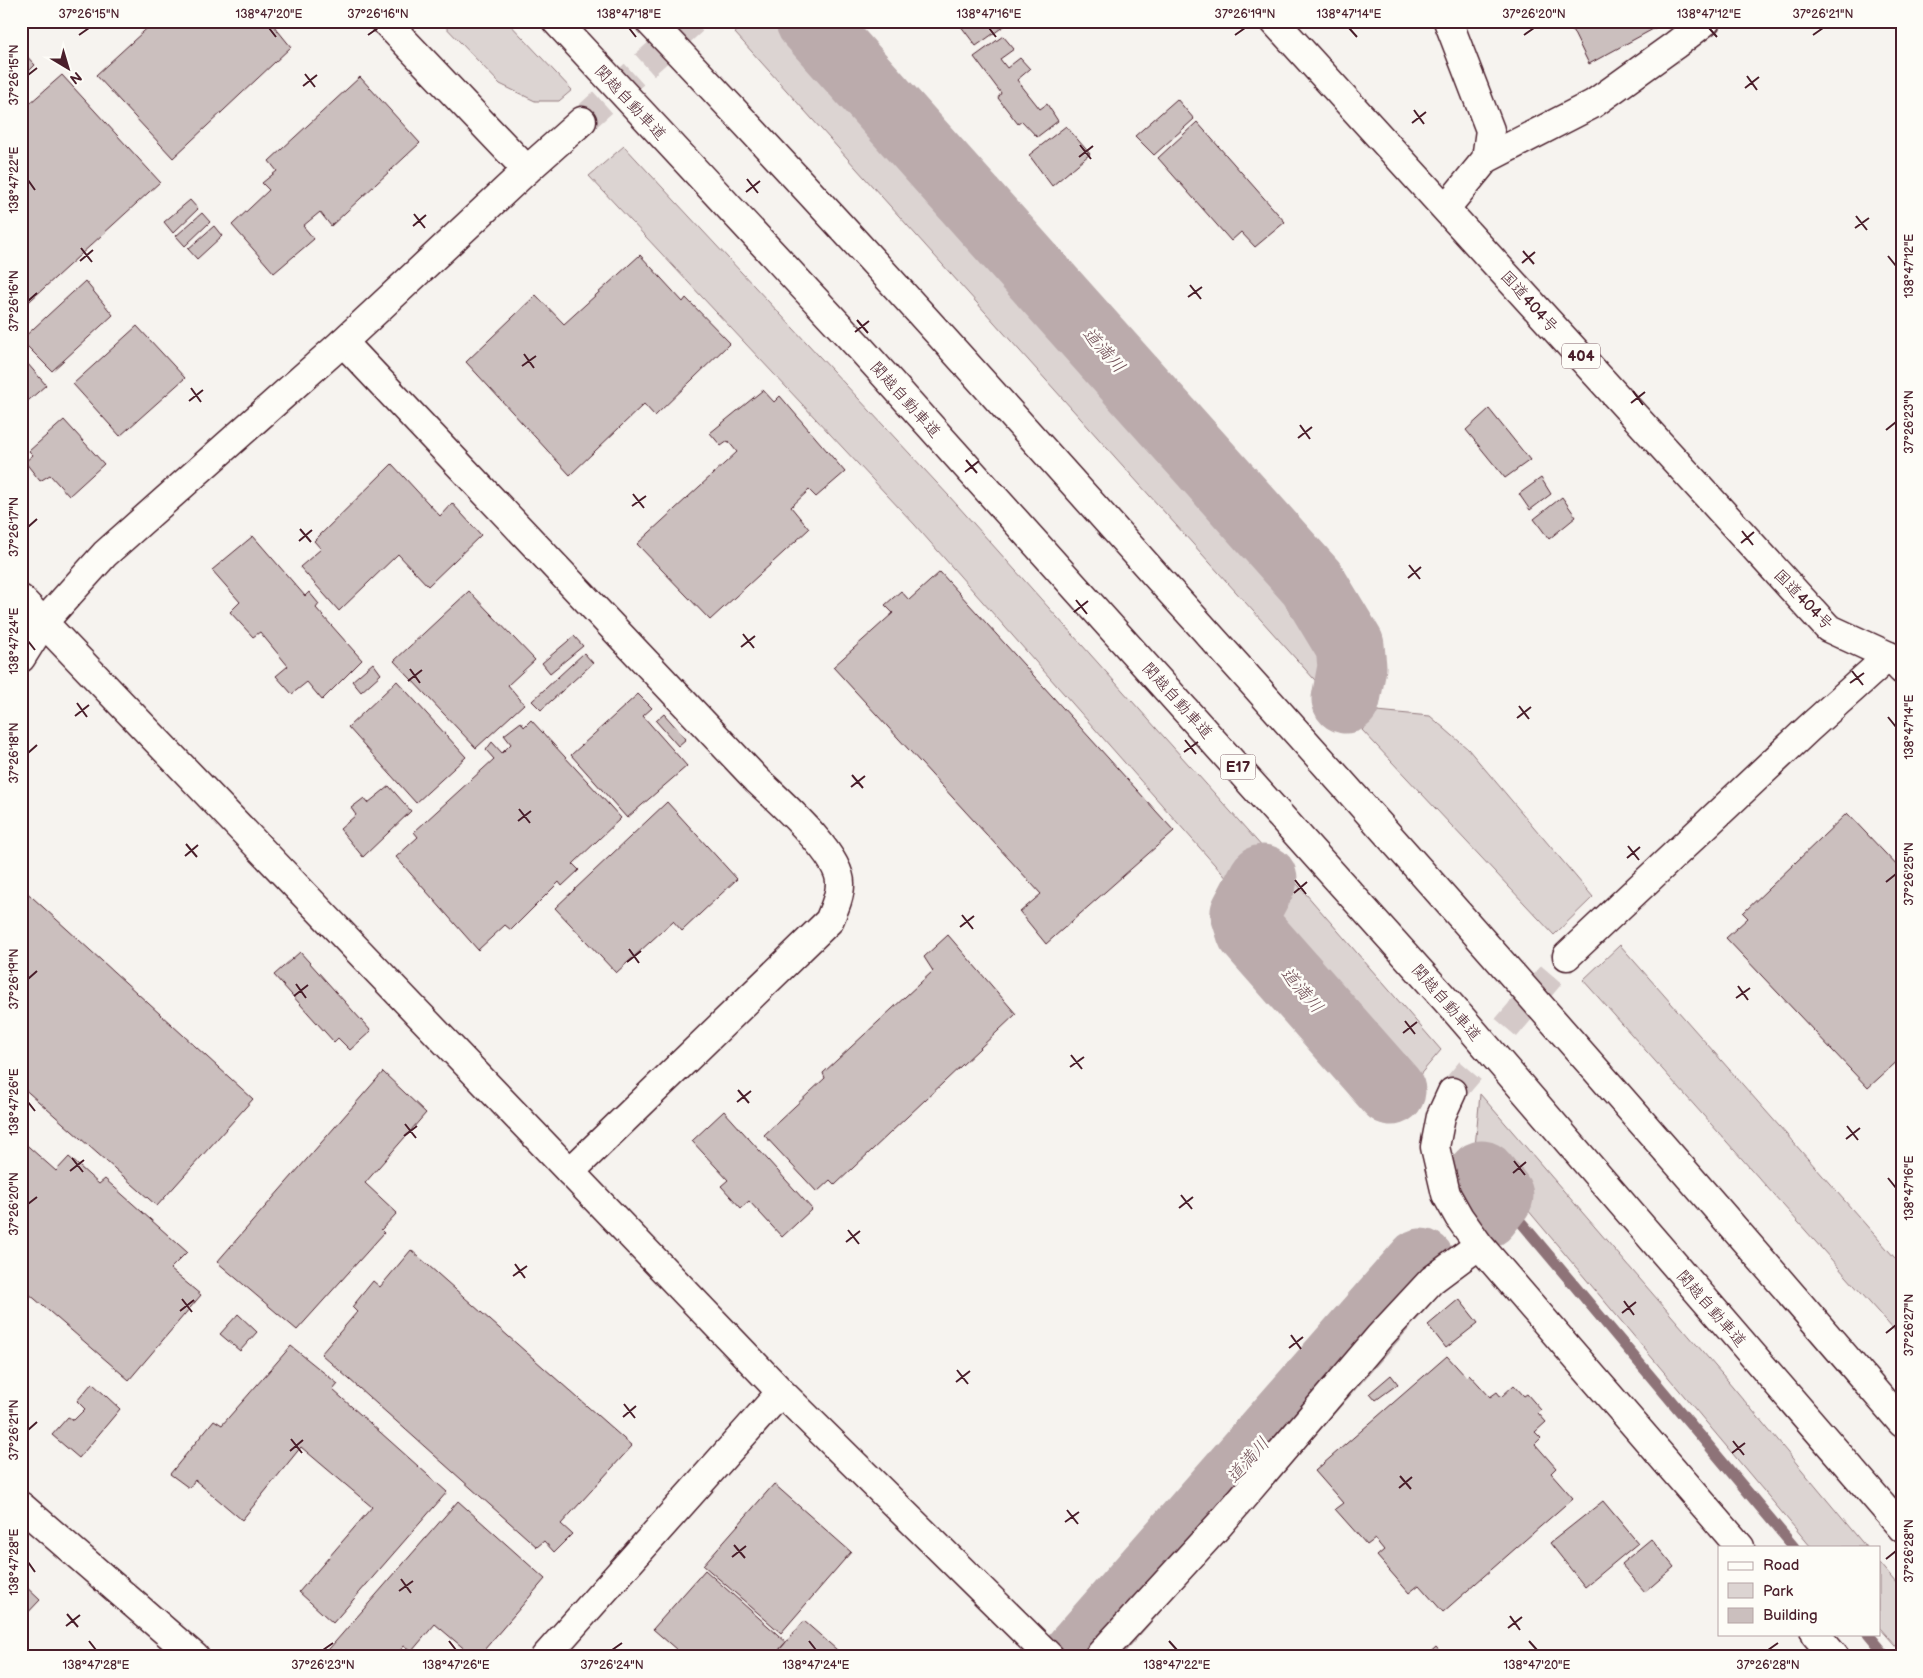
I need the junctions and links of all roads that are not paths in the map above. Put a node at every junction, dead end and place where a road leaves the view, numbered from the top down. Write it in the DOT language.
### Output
graph roads {
  1 [pos="385,21"];
  2 [pos="556,21"];
  3 [pos="649,21"];
  4 [pos="1274,21"];
  5 [pos="1448,21"];
  6 [pos="1706,21"];
  7 [pos="582,121"];
  8 [pos="1486,159"];
  9 [pos="527,170"];
  10 [pos="1446,208"];
  11 [pos="343,342"];
  12 [pos="21,599"];
  13 [pos="44,623"];
  14 [pos="21,658"];
  15 [pos="1895,663"];
  16 [pos="1567,956"];
  17 [pos="1452,1092"];
  18 [pos="570,1172"];
  19 [pos="1479,1245"];
  20 [pos="781,1392"];
  21 [pos="1902,1423"];
  22 [pos="21,1506"];
  23 [pos="1902,1528"];
  24 [pos="1739,1546"];
  25 [pos="1817,1636"];
  26 [pos="195,1657"];
  27 [pos="545,1657"];
  28 [pos="1050,1657"];
  29 [pos="1098,1657"];
  30 [pos="1835,1657"];
  1 -- 9 [label="main road"];
  2 -- 23 [label="main road, 関越自動車道 / E17"];
  3 -- 21 [label="main road"];
  4 -- 10 [label="main road, 国道404号 / 404"];
  5 -- 8 [label="main road"];
  6 -- 8 [label="main road"];
  7 -- 9 [label="main road"];
  8 -- 10 [label="main road"];
  9 -- 11 [label="main road"];
  10 -- 15 [label="main road, 国道404号 / 404"];
  11 -- 13 [label="main road"];
  11 -- 18 [label="main road"];
  12 -- 13 [label="main road"];
  13 -- 14 [label="main road"];
  13 -- 18 [label="main road"];
  15 -- 16 [label="main road"];
  17 -- 19 [label="main road"];
  18 -- 20 [label="main road"];
  19 -- 24 [label="main road"];
  19 -- 29 [label="main road"];
  20 -- 27 [label="main road"];
  20 -- 28 [label="main road"];
  22 -- 26 [label="main road"];
  25 -- 30 [label="main road"];
}
